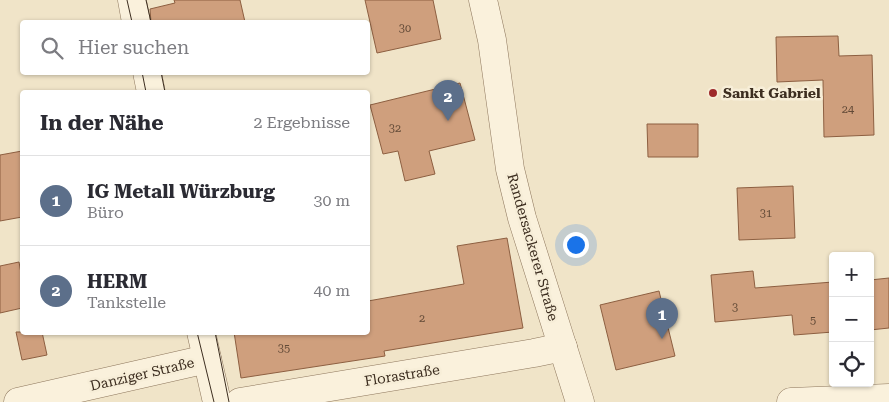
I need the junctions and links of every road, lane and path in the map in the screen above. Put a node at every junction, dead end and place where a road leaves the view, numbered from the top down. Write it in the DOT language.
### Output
graph roads {
  1 [pos="132,0"];
  2 [pos="483,0"];
  3 [pos="136,20"];
  4 [pos="148,75"];
  5 [pos="151,90"];
  6 [pos="202,335"];
  7 [pos="563,347"];
  8 [pos="207,359"];
  9 [pos="889,398"];
  10 [pos="18,402"];
  11 [pos="217,402"];
  12 [pos="240,402"];
  13 [pos="580,402"];
  14 [pos="791,402"];
  1 -- 3 [label="street"];
  2 -- 7 [label="street, Randersackerer Straße"];
  4 -- 5 [label="street"];
  6 -- 8 [label="street"];
  7 -- 12 [label="street, Florastraße"];
  7 -- 13 [label="street, Randersackerer Straße"];
  8 -- 10 [label="street, Danziger Straße"];
  8 -- 11 [label="street"];
  9 -- 14 [label="street"];
}
